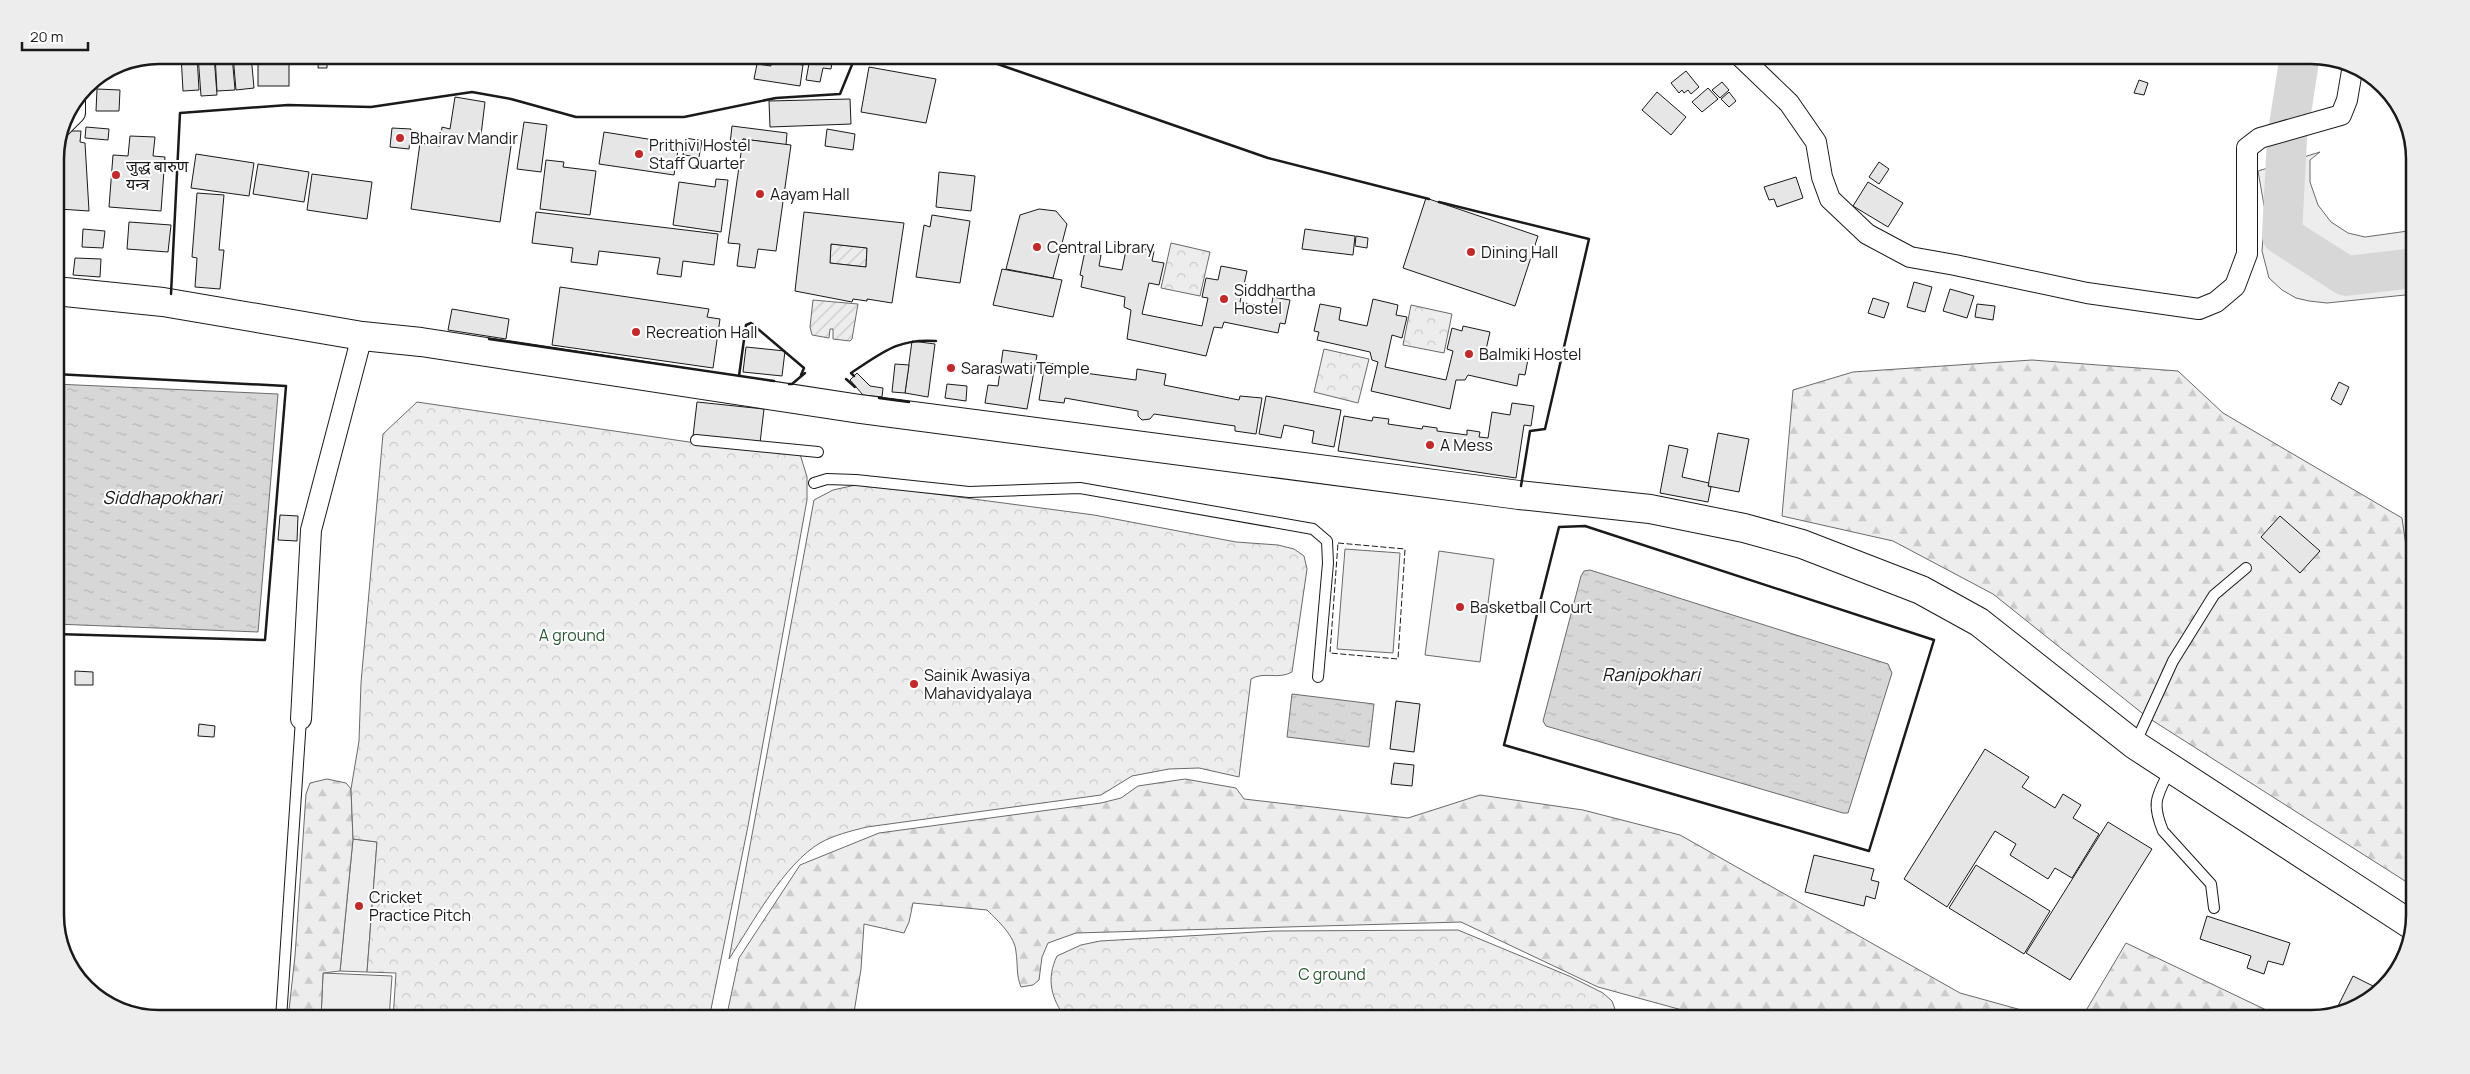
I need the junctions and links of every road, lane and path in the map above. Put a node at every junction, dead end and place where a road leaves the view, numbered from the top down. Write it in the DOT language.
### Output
graph roads {
  1 [pos="1748,64"];
  2 [pos="2352,73"];
  3 [pos="64,292"];
  4 [pos="362,336"];
  5 [pos="696,440"];
  6 [pos="818,452"];
  7 [pos="814,483"];
  8 [pos="2246,568"];
  9 [pos="1318,677"];
  10 [pos="301,720"];
  11 [pos="2135,744"];
  12 [pos="2170,769"];
  13 [pos="2214,908"];
  14 [pos="2406,921"];
  15 [pos="282,1010"];
  1 -- 2 [label="street"];
  3 -- 4 [label="main road"];
  4 -- 10 [label="street"];
  4 -- 11 [label="main road"];
  5 -- 6 [label="lane"];
  7 -- 9 [label="lane"];
  8 -- 11 [label="lane"];
  10 -- 15 [label="lane"];
  11 -- 12 [label="main road"];
  12 -- 13 [label="lane"];
  12 -- 14 [label="main road"];
}
